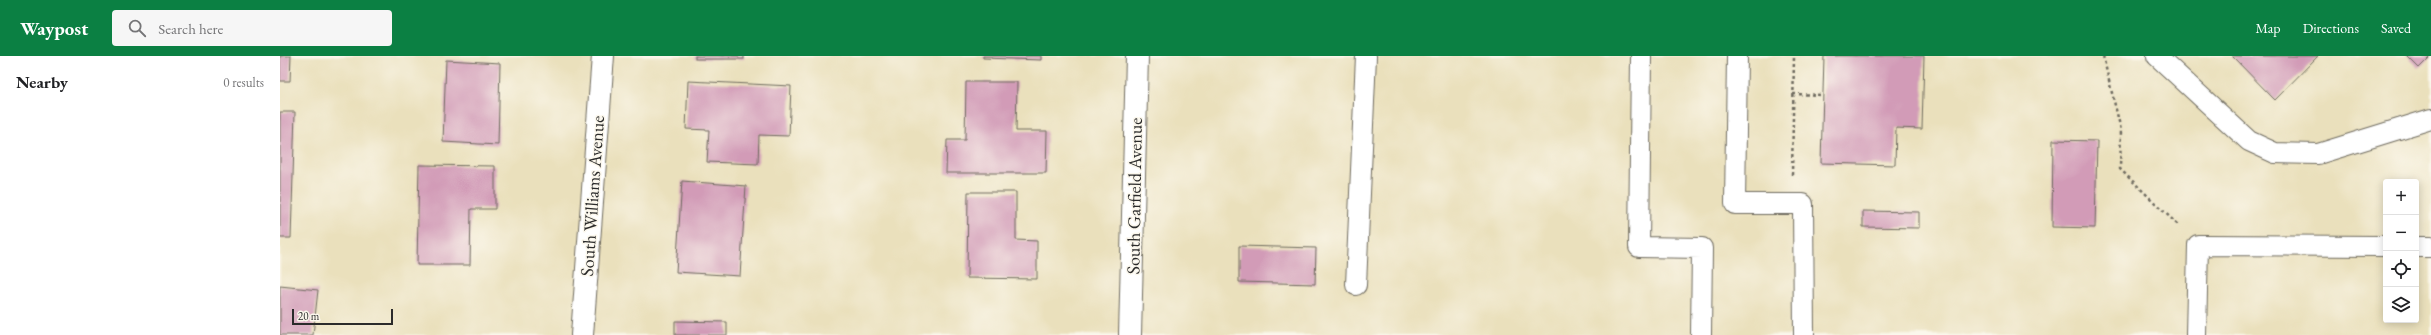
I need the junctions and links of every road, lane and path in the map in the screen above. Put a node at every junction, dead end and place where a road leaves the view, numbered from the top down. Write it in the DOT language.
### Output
graph roads {
  1 [pos="603,56"];
  2 [pos="1137,56"];
  3 [pos="1366,56"];
  4 [pos="1641,56"];
  5 [pos="1737,56"];
  6 [pos="1794,56"];
  7 [pos="2102,56"];
  8 [pos="2157,56"];
  9 [pos="1793,94"];
  10 [pos="1823,95"];
  11 [pos="2431,119"];
  12 [pos="1792,204"];
  13 [pos="2198,244"];
  14 [pos="2383,246"];
  15 [pos="2419,247"];
  16 [pos="2431,247"];
  17 [pos="1356,286"];
  18 [pos="582,335"];
  19 [pos="1130,335"];
  20 [pos="1701,335"];
  21 [pos="1804,335"];
  22 [pos="2196,335"];
  1 -- 18 [label="street, South Williams Avenue"];
  2 -- 19 [label="street, South Garfield Avenue"];
  3 -- 17 [label="lane"];
  4 -- 20 [label="lane"];
  5 -- 12 [label="lane"];
  6 -- 9 [label="path"];
  7 -- 13 [label="path"];
  8 -- 11 [label="lane"];
  9 -- 10 [label="path"];
  9 -- 12 [label="path"];
  12 -- 21 [label="lane"];
  13 -- 14 [label="lane"];
  13 -- 22 [label="lane"];
  15 -- 16 [label="lane"];
}
